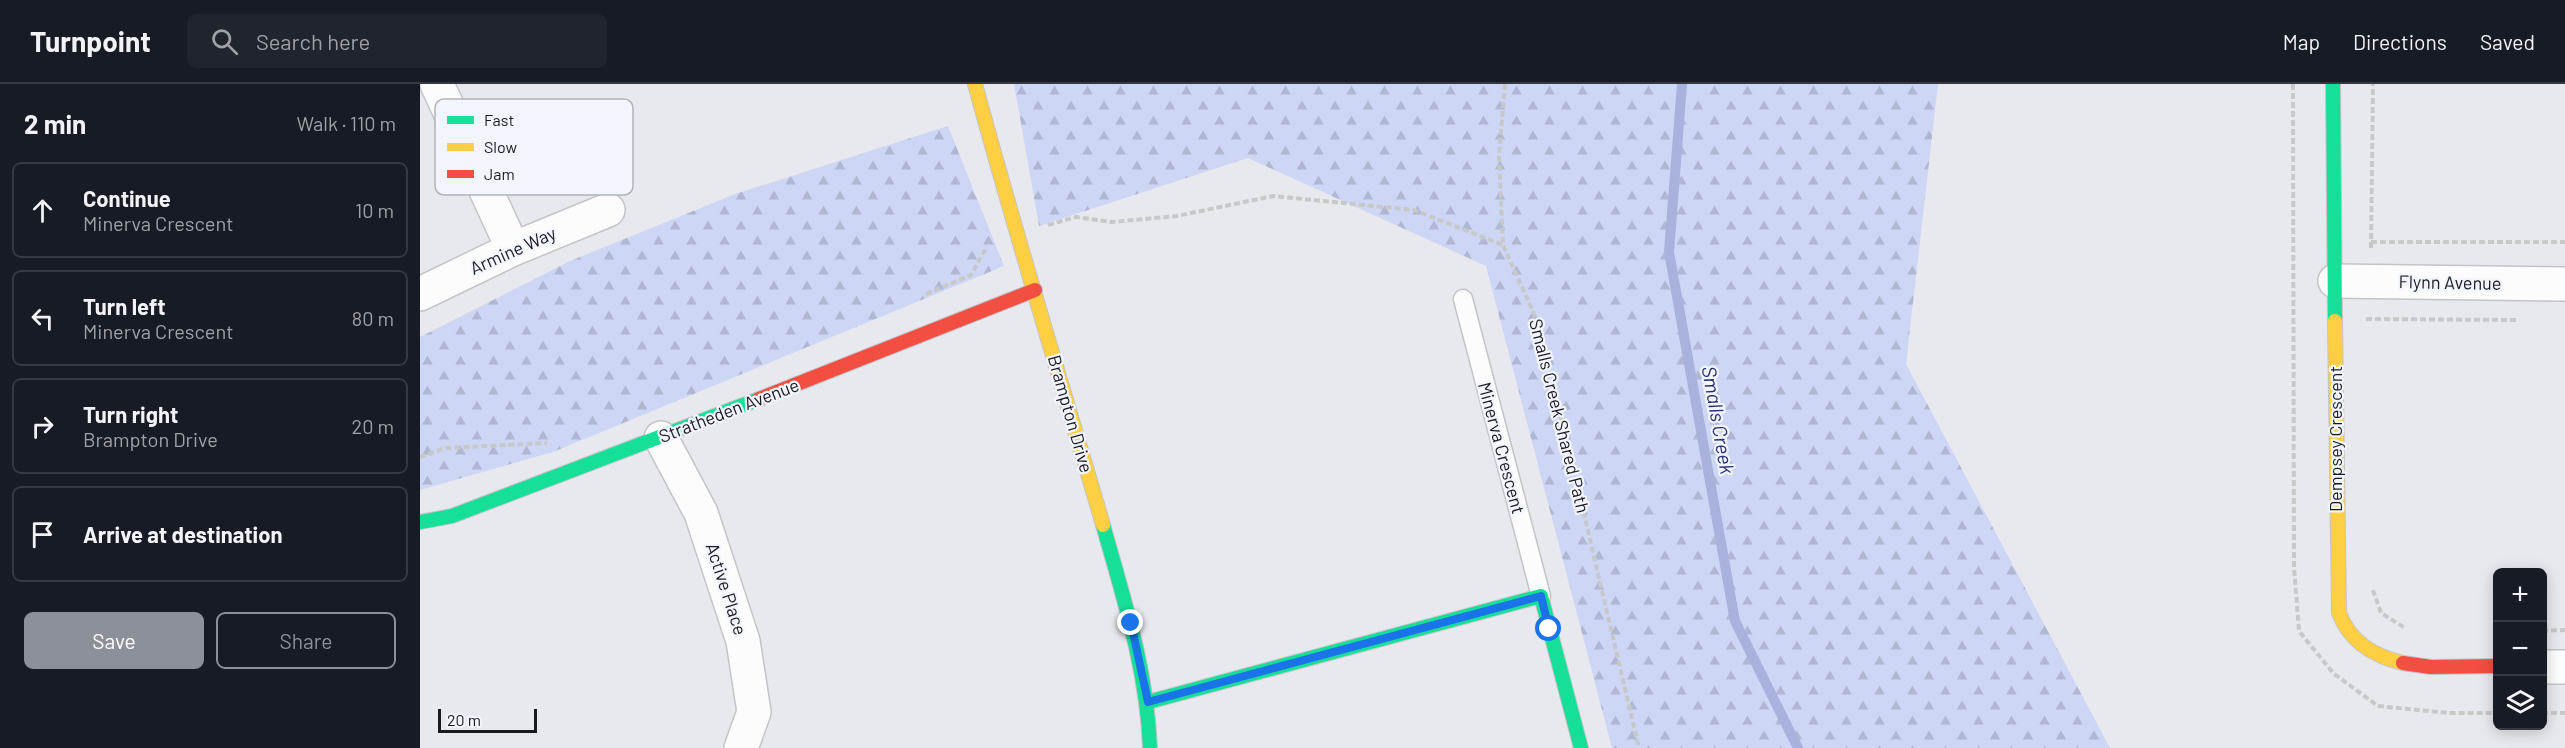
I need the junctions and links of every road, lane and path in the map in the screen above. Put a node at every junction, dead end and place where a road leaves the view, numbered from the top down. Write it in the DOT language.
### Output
graph roads {
  1 [pos="437,84"];
  2 [pos="975,84"];
  3 [pos="1505,84"];
  4 [pos="2332,84"];
  5 [pos="2373,84"];
  6 [pos="444,99"];
  7 [pos="488,195"];
  8 [pos="608,210"];
  9 [pos="2371,242"];
  10 [pos="2565,242"];
  11 [pos="513,249"];
  12 [pos="2335,281"];
  13 [pos="2371,282"];
  14 [pos="2565,285"];
  15 [pos="1035,290"];
  16 [pos="420,294"];
  17 [pos="1463,299"];
  18 [pos="2370,319"];
  19 [pos="2294,320"];
  20 [pos="2335,320"];
  21 [pos="2519,320"];
  22 [pos="2370,331"];
  23 [pos="661,438"];
  24 [pos="420,522"];
  25 [pos="2370,584"];
  26 [pos="1541,596"];
  27 [pos="2565,630"];
  28 [pos="2547,631"];
  29 [pos="2414,633"];
  30 [pos="2493,666"];
  31 [pos="2547,667"];
  32 [pos="2565,667"];
  33 [pos="1148,702"];
  34 [pos="2547,713"];
  35 [pos="2565,713"];
  36 [pos="741,748"];
  37 [pos="1150,748"];
  38 [pos="1581,748"];
  39 [pos="1639,748"];
  1 -- 6 [label="street"];
  2 -- 15 [label="street, Brampton Drive"];
  3 -- 39 [label="path, Smalls Creek Shared Path"];
  4 -- 12 [label="street, Dempsey Crescent"];
  5 -- 9 [label="path"];
  7 -- 11 [label="street"];
  8 -- 11 [label="street, Armine Way"];
  9 -- 10 [label="path"];
  9 -- 13 [label="path"];
  11 -- 16 [label="street, Armine Way"];
  12 -- 13 [label="street, Flynn Avenue"];
  12 -- 20 [label="street, Dempsey Crescent"];
  13 -- 14 [label="street, Flynn Avenue"];
  13 -- 18 [label="path"];
  15 -- 23 [label="street, Stratheden Avenue"];
  15 -- 33 [label="street, Brampton Drive"];
  17 -- 26 [label="lane, Minerva Crescent"];
  18 -- 20 [label="path"];
  18 -- 21 [label="path"];
  18 -- 22 [label="path"];
  19 -- 20 [label="path"];
  20 -- 30 [label="street, Dempsey Crescent"];
  23 -- 24 [label="street, Stratheden Avenue"];
  23 -- 36 [label="street, Active Place"];
  25 -- 29 [label="path"];
  26 -- 33 [label="street"];
  26 -- 38 [label="street, Minerva Crescent"];
  27 -- 28 [label="path"];
  31 -- 32 [label="street"];
  33 -- 37 [label="street, Brampton Drive"];
  34 -- 35 [label="path"];
}
